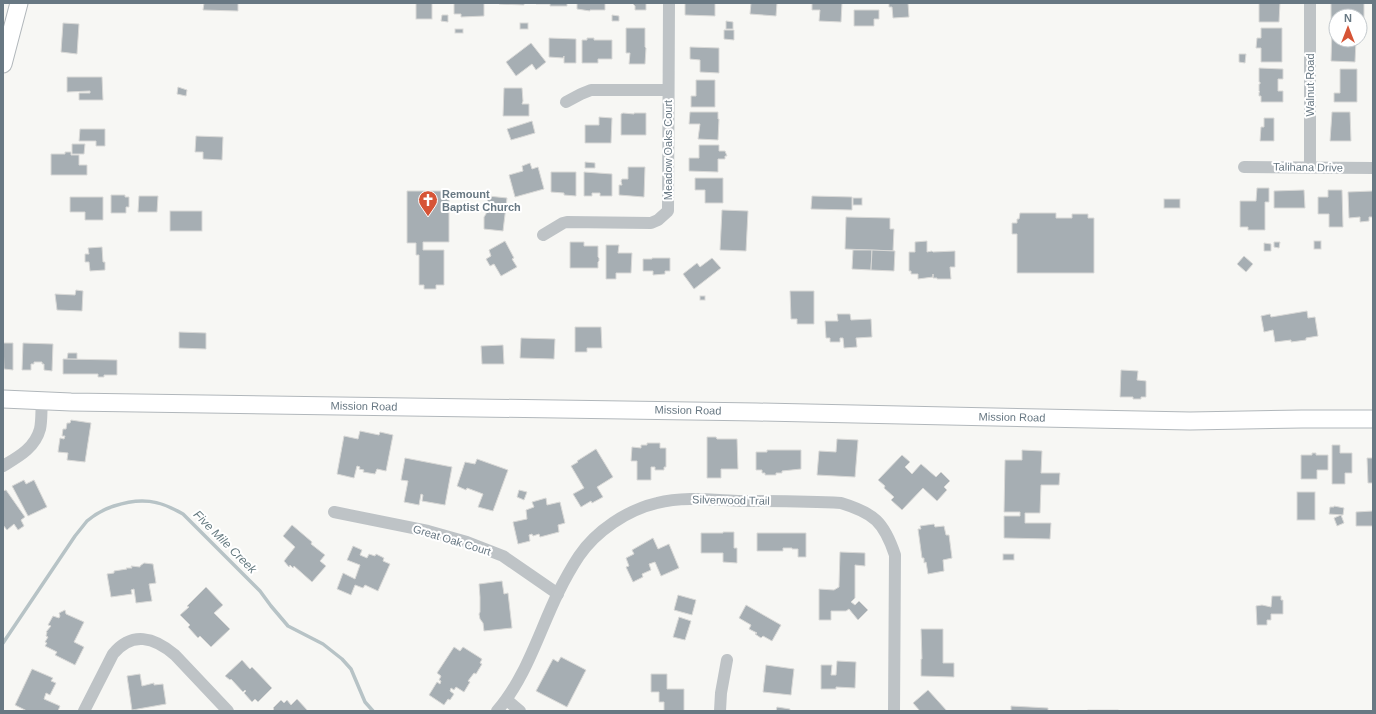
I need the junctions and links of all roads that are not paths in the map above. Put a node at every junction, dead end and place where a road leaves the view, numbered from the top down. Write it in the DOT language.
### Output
graph roads {
  1 [pos="18,3"];
  2 [pos="669,3"];
  3 [pos="1310,3"];
  4 [pos="3,64"];
  5 [pos="668,90"];
  6 [pos="566,102"];
  7 [pos="1244,167"];
  8 [pos="1310,167"];
  9 [pos="1373,168"];
  10 [pos="543,235"];
  11 [pos="3,399"];
  12 [pos="42,401"];
  13 [pos="1373,419"];
  14 [pos="3,466"];
  15 [pos="334,512"];
  16 [pos="558,594"];
  17 [pos="727,660"];
  18 [pos="507,700"];
  19 [pos="84,711"];
  20 [pos="228,711"];
  21 [pos="497,711"];
  22 [pos="520,711"];
  23 [pos="720,711"];
  24 [pos="894,711"];
  1 -- 4 [label="street"];
  2 -- 5 [label="street, Meadow Oaks Court"];
  3 -- 8 [label="street, Walnut Road"];
  5 -- 6 [label="street"];
  5 -- 10 [label="street, Meadow Oaks Court"];
  7 -- 8 [label="street, Talihana Drive"];
  8 -- 9 [label="street, Talihana Drive"];
  11 -- 12 [label="street, Mission Road"];
  12 -- 13 [label="street, Mission Road"];
  12 -- 14 [label="street"];
  15 -- 16 [label="street, Great Oak Court"];
  16 -- 18 [label="street, Silverwood Trail"];
  16 -- 24 [label="street, Silverwood Trail"];
  17 -- 23 [label="street"];
  18 -- 21 [label="street, Silverwood Trail"];
  18 -- 22 [label="street"];
  19 -- 20 [label="street"];
}
